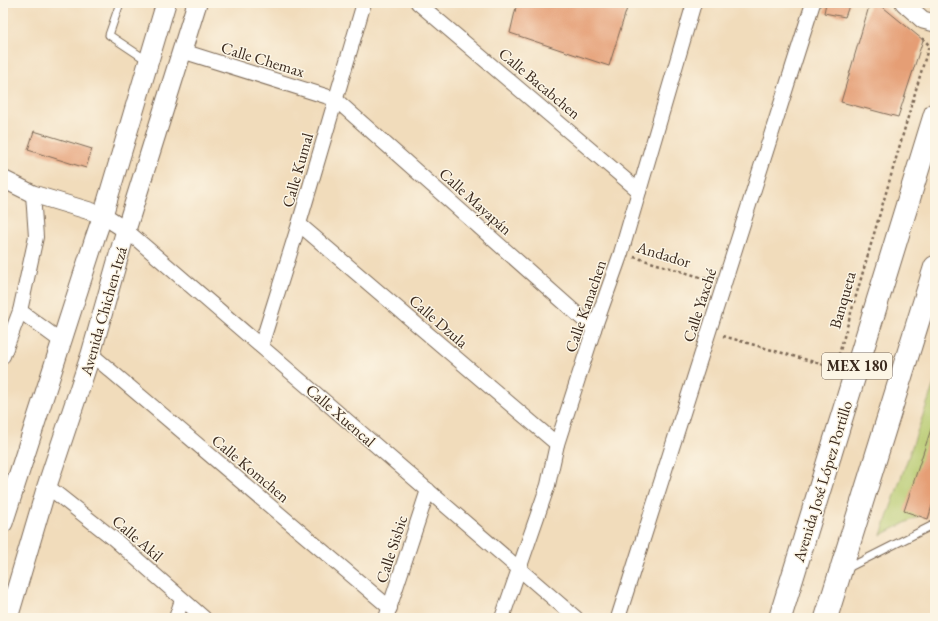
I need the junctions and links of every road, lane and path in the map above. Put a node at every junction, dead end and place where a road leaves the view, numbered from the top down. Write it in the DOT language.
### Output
graph roads {
  1 [pos="120,3"];
  2 [pos="166,3"];
  3 [pos="197,3"];
  4 [pos="364,3"];
  5 [pos="418,3"];
  6 [pos="694,3"];
  7 [pos="812,3"];
  8 [pos="904,3"];
  9 [pos="935,23"];
  10 [pos="919,34"];
  11 [pos="182,51"];
  12 [pos="148,61"];
  13 [pos="335,99"];
  14 [pos="935,114"];
  15 [pos="3,179"];
  16 [pos="639,190"];
  17 [pos="33,194"];
  18 [pos="104,215"];
  19 [pos="299,224"];
  20 [pos="126,230"];
  21 [pos="621,253"];
  22 [pos="935,267"];
  23 [pos="724,284"];
  24 [pos="20,311"];
  25 [pos="594,329"];
  26 [pos="720,335"];
  27 [pos="61,341"];
  28 [pos="261,346"];
  29 [pos="91,354"];
  30 [pos="3,356"];
  31 [pos="835,368"];
  32 [pos="833,376"];
  33 [pos="557,444"];
  34 [pos="47,486"];
  35 [pos="428,490"];
  36 [pos="3,523"];
  37 [pos="935,524"];
  38 [pos="519,569"];
  39 [pos="840,572"];
  40 [pos="182,600"];
  41 [pos="388,613"];
  42 [pos="8,618"];
  43 [pos="176,618"];
  44 [pos="204,618"];
  45 [pos="502,618"];
  46 [pos="576,618"];
  47 [pos="618,618"];
  48 [pos="780,618"];
  49 [pos="826,618"];
  1 -- 12 [label="lane"];
  2 -- 12 [label="main road, Avenida Chichen-Itzá"];
  3 -- 11 [label="main road, Avenida Chichen-Itzá"];
  4 -- 13 [label="street, Calle Kumal"];
  5 -- 16 [label="street, Calle Bacabchen"];
  6 -- 16 [label="street, Calle Kanachen"];
  7 -- 23 [label="street, Calle Yaxché"];
  8 -- 9 [label="street"];
  10 -- 31 [label="path, Banqueta"];
  11 -- 13 [label="street, Calle Chemax"];
  11 -- 20 [label="main road, Avenida Chichen-Itzá"];
  12 -- 18 [label="main road, Avenida Chichen-Itzá"];
  13 -- 19 [label="street, Calle Kumal"];
  13 -- 25 [label="street, Calle Mayapán"];
  14 -- 48 [label="main road, Avenida José López Portillo / MEX 180"];
  15 -- 17 [label="street, Calle Xuencal"];
  16 -- 21 [label="street, Calle Kanachen"];
  17 -- 18 [label="street, Calle Xuencal"];
  17 -- 24 [label="street"];
  18 -- 20 [label="street, Calle Xuencal"];
  18 -- 27 [label="main road, Avenida Chichen-Itzá"];
  19 -- 28 [label="street, Calle Kumal"];
  19 -- 33 [label="street, Calle Dzula"];
  20 -- 28 [label="street, Calle Xuencal"];
  20 -- 29 [label="main road, Avenida Chichen-Itzá"];
  21 -- 23 [label="path, Andador"];
  21 -- 25 [label="street, Calle Kanachen"];
  22 -- 39 [label="main road, MEX 180"];
  23 -- 47 [label="street, Calle Yaxché"];
  24 -- 27 [label="street"];
  24 -- 30 [label="street"];
  25 -- 33 [label="street, Calle Kanachen"];
  26 -- 31 [label="path"];
  27 -- 36 [label="main road, Avenida Chichen-Itzá"];
  28 -- 35 [label="street, Calle Xuencal"];
  29 -- 34 [label="main road, Avenida Chichen-Itzá"];
  29 -- 41 [label="street, Calle Komchen"];
  31 -- 32 [label="path, Banqueta"];
  33 -- 38 [label="street, Calle Kanachen"];
  34 -- 40 [label="street, Calle Akil"];
  34 -- 42 [label="main road, Avenida Chichen-Itzá"];
  35 -- 38 [label="street, Calle Xuencal"];
  35 -- 41 [label="street, Calle Sisbic"];
  37 -- 39 [label="lane"];
  38 -- 45 [label="street, Calle Kanachen"];
  38 -- 46 [label="street, Calle Xuencal"];
  39 -- 49 [label="main road, MEX 180"];
  40 -- 43 [label="street"];
  40 -- 44 [label="street, Calle Akil"];
}
